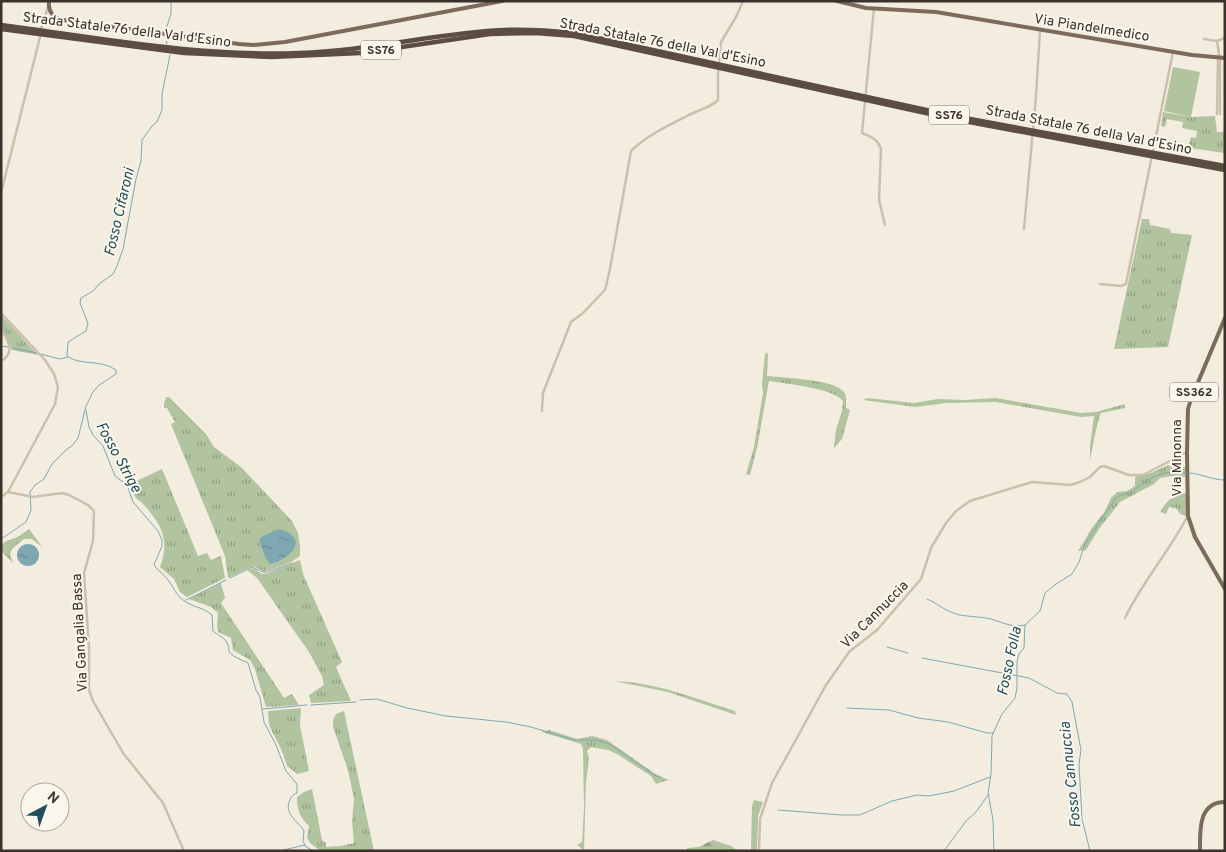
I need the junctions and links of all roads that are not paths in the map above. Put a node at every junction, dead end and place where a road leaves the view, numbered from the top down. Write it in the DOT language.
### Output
graph roads {
  1 [pos="502,1"];
  2 [pos="743,1"];
  3 [pos="836,1"];
  4 [pos="49,3"];
  5 [pos="874,8"];
  6 [pos="45,18"];
  7 [pos="56,18"];
  8 [pos="1,27"];
  9 [pos="41,29"];
  10 [pos="1040,30"];
  11 [pos="40,37"];
  12 [pos="1225,38"];
  13 [pos="1204,39"];
  14 [pos="1217,41"];
  15 [pos="1173,52"];
  16 [pos="1218,58"];
  17 [pos="1225,58"];
  18 [pos="1218,114"];
  19 [pos="1225,168"];
  20 [pos="1,193"];
  21 [pos="885,225"];
  22 [pos="1024,229"];
  23 [pos="1100,284"];
  24 [pos="1,313"];
  25 [pos="1225,318"];
  26 [pos="1,329"];
  27 [pos="1,361"];
  28 [pos="542,411"];
  29 [pos="1187,452"];
  30 [pos="8,492"];
  31 [pos="1,497"];
  32 [pos="1188,516"];
  33 [pos="1225,589"];
  34 [pos="1125,618"];
  35 [pos="1225,802"];
  36 [pos="184,851"];
  37 [pos="759,851"];
  38 [pos="1200,851"];
  1 -- 7 [label="main road"];
  2 -- 28 [label="street"];
  3 -- 5 [label="main road, Via Piandelmedico"];
  4 -- 6 [label="street"];
  4 -- 7 [label="main road"];
  5 -- 10 [label="main road, Via Piandelmedico"];
  5 -- 21 [label="street"];
  6 -- 7 [label="street"];
  6 -- 9 [label="street"];
  8 -- 19 [label="highway, Strada Statale 76 della Val d'Esino / SS76"];
  10 -- 15 [label="main road, Via Piandelmedico"];
  10 -- 22 [label="street"];
  11 -- 20 [label="street"];
  12 -- 14 [label="street"];
  13 -- 14 [label="street"];
  14 -- 16 [label="street"];
  15 -- 16 [label="main road, Via Piandelmedico"];
  15 -- 23 [label="street"];
  16 -- 17 [label="main road, Via Piandelmedico"];
  16 -- 18 [label="street"];
  24 -- 30 [label="street"];
  25 -- 29 [label="main road, Via Minonna / SS362"];
  26 -- 27 [label="street"];
  29 -- 32 [label="main road, Via Minonna / SS362"];
  29 -- 37 [label="street, Via Cannuccia"];
  30 -- 31 [label="street"];
  30 -- 36 [label="street, Via Gangalia Bassa"];
  32 -- 33 [label="main road, Via Minonna / SS362"];
  32 -- 34 [label="street, Via Minonna"];
  35 -- 38 [label="main road"];
}
